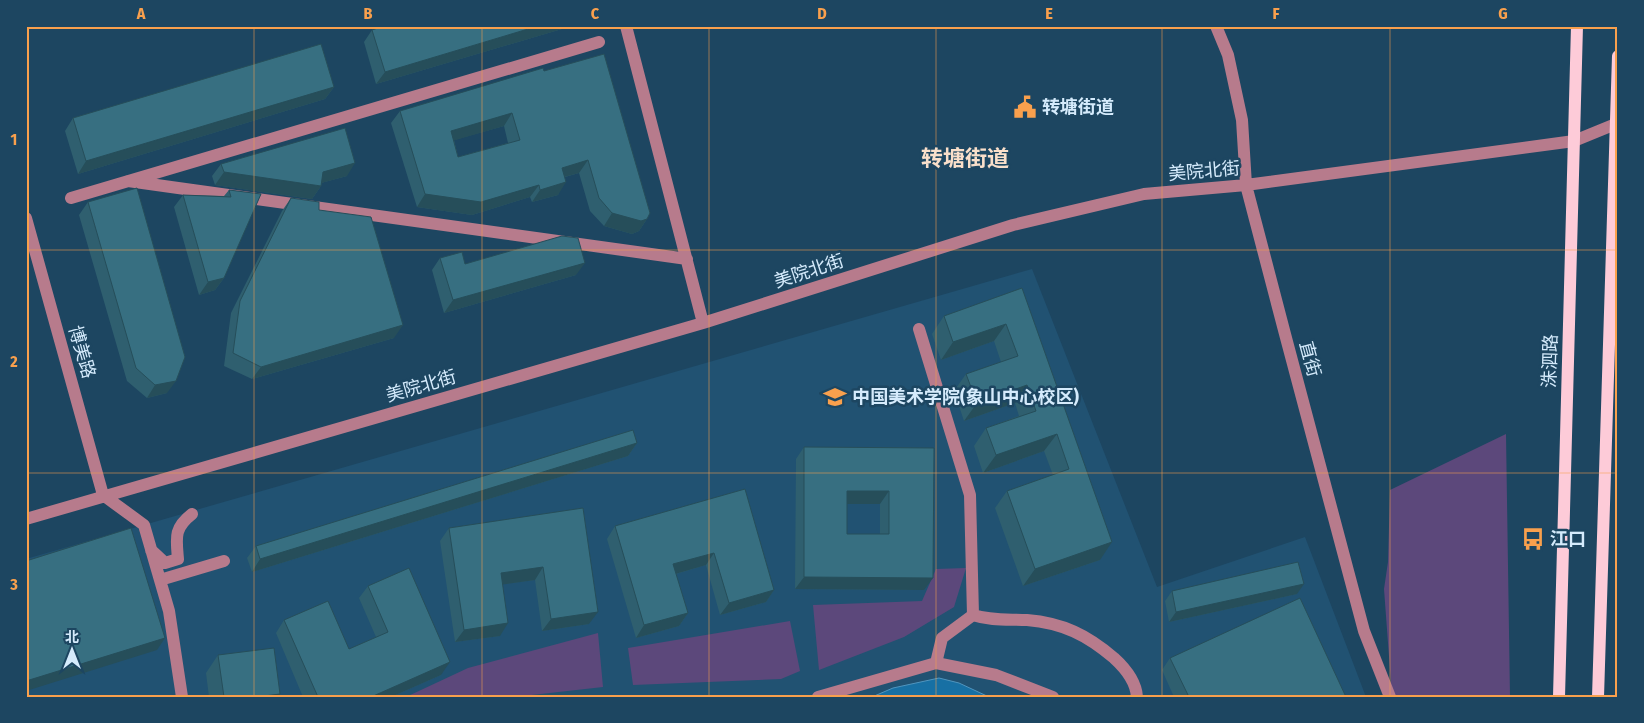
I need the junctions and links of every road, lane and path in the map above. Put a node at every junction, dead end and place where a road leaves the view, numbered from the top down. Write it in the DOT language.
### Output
graph roads {
  1 [pos="626,26"];
  2 [pos="1216,26"];
  3 [pos="1577,26"];
  4 [pos="599,42"];
  5 [pos="1618,56"];
  6 [pos="1616,123"];
  7 [pos="1574,141"];
  8 [pos="128,181"];
  9 [pos="1246,185"];
  10 [pos="72,198"];
  11 [pos="26,218"];
  12 [pos="687,259"];
  13 [pos="703,323"];
  14 [pos="919,329"];
  15 [pos="103,495"];
  16 [pos="192,514"];
  17 [pos="26,519"];
  18 [pos="151,550"];
  19 [pos="224,561"];
  20 [pos="160,580"];
  21 [pos="973,616"];
  22 [pos="936,663"];
  23 [pos="182,697"];
  24 [pos="818,697"];
  25 [pos="1052,697"];
  26 [pos="1137,697"];
  27 [pos="1390,697"];
  28 [pos="1559,697"];
  29 [pos="1598,697"];
  1 -- 12 [label="street"];
  2 -- 9 [label="street, 直街"];
  3 -- 7 [label="main road, 洙泗路"];
  4 -- 8 [label="street"];
  5 -- 6 [label="main road"];
  6 -- 7 [label="street, 美院北街"];
  6 -- 29 [label="main road"];
  7 -- 9 [label="street, 美院北街"];
  7 -- 28 [label="main road, 洙泗路"];
  8 -- 10 [label="street"];
  8 -- 12 [label="street"];
  9 -- 13 [label="street, 美院北街"];
  9 -- 27 [label="street, 直街"];
  11 -- 15 [label="street, 博美路"];
  12 -- 13 [label="street"];
  13 -- 15 [label="street, 美院北街"];
  14 -- 21 [label="street"];
  15 -- 17 [label="street, 美院北街"];
  15 -- 18 [label="street"];
  16 -- 18 [label="street"];
  18 -- 20 [label="street"];
  19 -- 20 [label="street"];
  20 -- 23 [label="street"];
  21 -- 22 [label="street"];
  21 -- 26 [label="street"];
  22 -- 24 [label="street"];
  22 -- 25 [label="street"];
}
